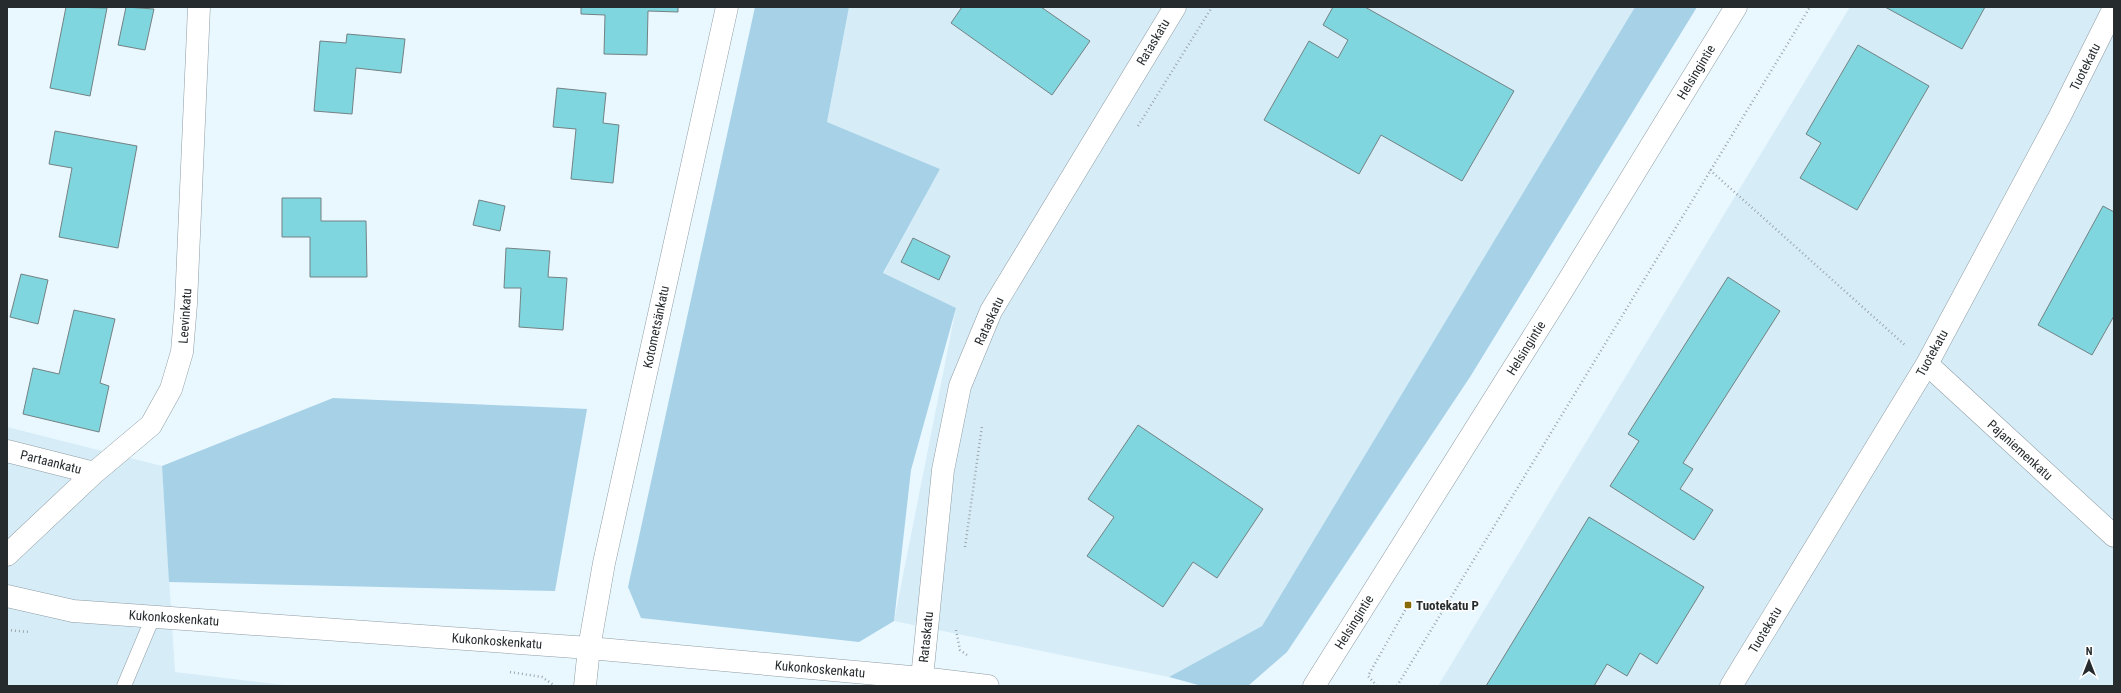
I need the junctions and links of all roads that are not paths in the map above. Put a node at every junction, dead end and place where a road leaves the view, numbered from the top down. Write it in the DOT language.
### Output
graph roads {
  1 [pos="199,7"];
  2 [pos="727,7"];
  3 [pos="1175,7"];
  4 [pos="1736,7"];
  5 [pos="2114,8"];
  6 [pos="1927,364"];
  7 [pos="7,451"];
  8 [pos="94,473"];
  9 [pos="2114,536"];
  10 [pos="7,555"];
  11 [pos="7,596"];
  12 [pos="153,617"];
  13 [pos="589,648"];
  14 [pos="922,678"];
  15 [pos="984,685"];
  16 [pos="124,686"];
  17 [pos="585,686"];
  18 [pos="1314,686"];
  19 [pos="1731,686"];
  1 -- 8 [label="street, Leevinkatu"];
  2 -- 13 [label="street, Kotometsänkatu"];
  3 -- 14 [label="street, Rataskatu"];
  4 -- 18 [label="street, Helsingintie"];
  5 -- 6 [label="street, Tuotekatu"];
  6 -- 9 [label="street, Pajaniemenkatu"];
  6 -- 19 [label="street, Tuotekatu"];
  7 -- 8 [label="street, Partaankatu"];
  8 -- 10 [label="street, Leevinkatu"];
  11 -- 12 [label="street, Kukonkoskenkatu"];
  12 -- 13 [label="street, Kukonkoskenkatu"];
  12 -- 16 [label="lane"];
  13 -- 14 [label="street, Kukonkoskenkatu"];
  13 -- 17 [label="street, Kotometsänkatu"];
  14 -- 15 [label="street, Kukonkoskenkatu"];
}
